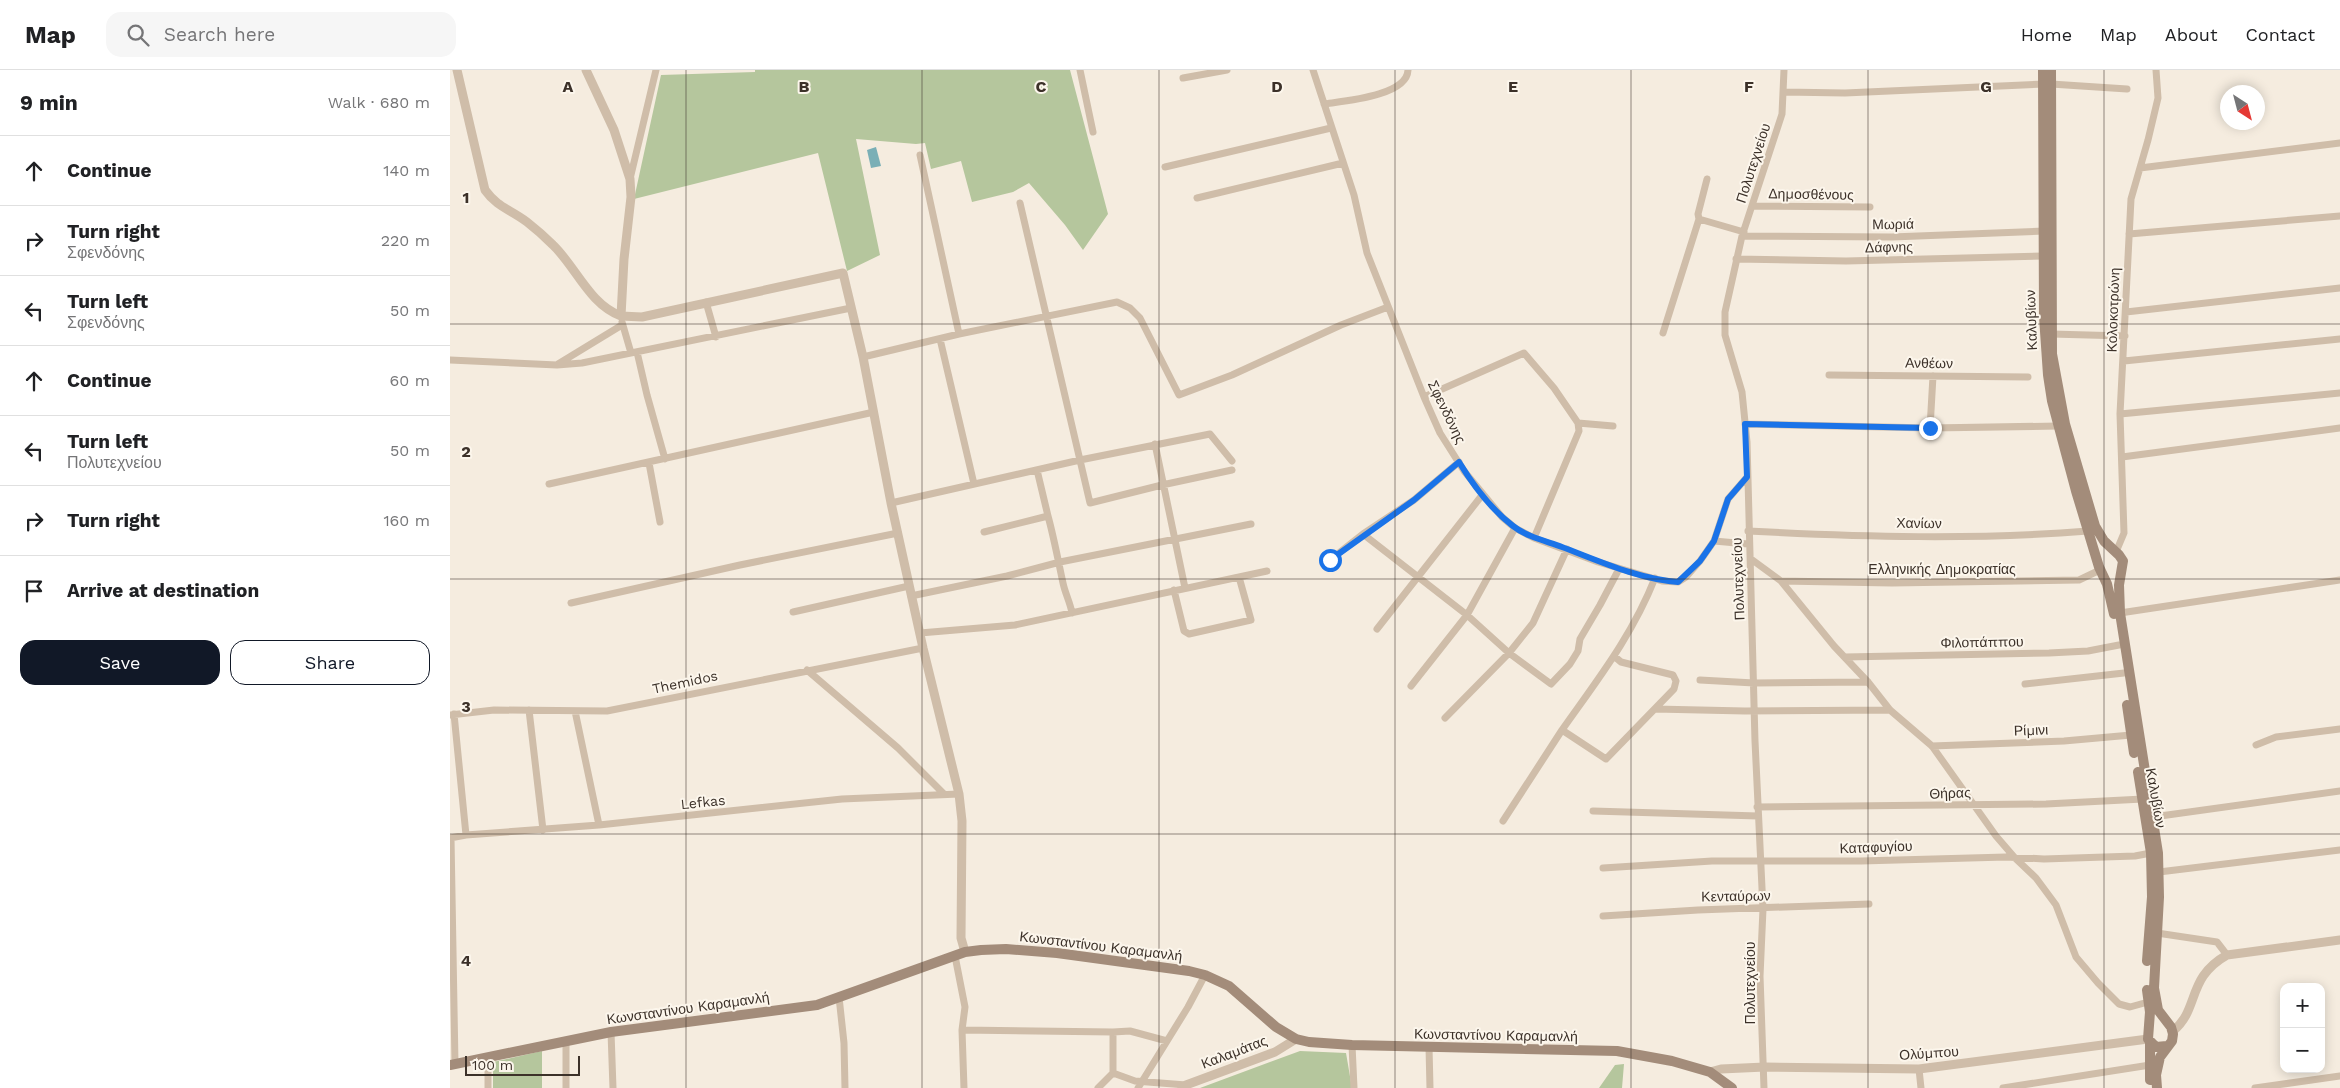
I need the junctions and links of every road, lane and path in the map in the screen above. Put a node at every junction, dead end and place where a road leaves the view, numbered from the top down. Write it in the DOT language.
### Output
graph roads {
  1 [pos="457,70"];
  2 [pos="586,70"];
  3 [pos="656,70"];
  4 [pos="1080,70"];
  5 [pos="1227,70"];
  6 [pos="1313,70"];
  7 [pos="1408,70"];
  8 [pos="1784,70"];
  9 [pos="2043,70"];
  10 [pos="2050,70"];
  11 [pos="2156,70"];
  12 [pos="1183,78"];
  13 [pos="2048,84"];
  14 [pos="2127,89"];
  15 [pos="1784,92"];
  16 [pos="1324,104"];
  17 [pos="1331,128"];
  18 [pos="1093,132"];
  19 [pos="2340,143"];
  20 [pos="920,155"];
  21 [pos="1343,162"];
  22 [pos="1165,167"];
  23 [pos="2140,168"];
  24 [pos="630,179"];
  25 [pos="1706,179"];
  26 [pos="1197,198"];
  27 [pos="1020,204"];
  28 [pos="1752,206"];
  29 [pos="1870,207"];
  30 [pos="2340,216"];
  31 [pos="1699,219"];
  32 [pos="2044,231"];
  33 [pos="1743,234"];
  34 [pos="2129,234"];
  35 [pos="2043,256"];
  36 [pos="1736,259"];
  37 [pos="2340,288"];
  38 [pos="706,302"];
  39 [pos="1388,307"];
  40 [pos="851,308"];
  41 [pos="2126,312"];
  42 [pos="1045,316"];
  43 [pos="621,320"];
  44 [pos="1663,333"];
  45 [pos="959,334"];
  46 [pos="2051,334"];
  47 [pos="2125,336"];
  48 [pos="716,337"];
  49 [pos="940,339"];
  50 [pos="2340,339"];
  51 [pos="634,353"];
  52 [pos="863,357"];
  53 [pos="450,360"];
  54 [pos="2124,361"];
  55 [pos="557,365"];
  56 [pos="1829,375"];
  57 [pos="1932,376"];
  58 [pos="2028,377"];
  59 [pos="2340,393"];
  60 [pos="1424,397"];
  61 [pos="874,412"];
  62 [pos="2120,414"];
  63 [pos="1578,422"];
  64 [pos="1745,424"];
  65 [pos="1613,426"];
  66 [pos="2058,426"];
  67 [pos="1930,428"];
  68 [pos="2340,428"];
  69 [pos="1155,444"];
  70 [pos="2122,457"];
  71 [pos="665,459"];
  72 [pos="1080,460"];
  73 [pos="1232,461"];
  74 [pos="1459,462"];
  75 [pos="649,463"];
  76 [pos="1037,470"];
  77 [pos="1232,470"];
  78 [pos="1747,477"];
  79 [pos="549,484"];
  80 [pos="974,484"];
  81 [pos="1162,485"];
  82 [pos="1483,494"];
  83 [pos="891,503"];
  84 [pos="1048,516"];
  85 [pos="660,522"];
  86 [pos="1250,524"];
  87 [pos="1515,528"];
  88 [pos="1748,531"];
  89 [pos="2088,531"];
  90 [pos="984,532"];
  91 [pos="898,533"];
  92 [pos="1363,534"];
  93 [pos="1534,538"];
  94 [pos="1175,539"];
  95 [pos="1714,541"];
  96 [pos="1748,544"];
  97 [pos="1567,549"];
  98 [pos="2116,552"];
  99 [pos="1751,559"];
  100 [pos="1330,560"];
  101 [pos="1060,562"];
  102 [pos="1618,568"];
  103 [pos="2100,568"];
  104 [pos="2121,569"];
  105 [pos="1267,571"];
  106 [pos="1416,576"];
  107 [pos="1239,578"];
  108 [pos="1655,578"];
  109 [pos="2340,580"];
  110 [pos="1781,581"];
  111 [pos="909,586"];
  112 [pos="1186,588"];
  113 [pos="1174,590"];
  114 [pos="911,596"];
  115 [pos="571,603"];
  116 [pos="793,612"];
  117 [pos="1072,613"];
  118 [pos="2120,613"];
  119 [pos="1468,615"];
  120 [pos="1377,629"];
  121 [pos="920,633"];
  122 [pos="2119,645"];
  123 [pos="923,648"];
  124 [pos="1509,653"];
  125 [pos="1614,656"];
  126 [pos="1845,657"];
  127 [pos="807,670"];
  128 [pos="2124,673"];
  129 [pos="1700,680"];
  130 [pos="1868,682"];
  131 [pos="1754,683"];
  132 [pos="2025,684"];
  133 [pos="1411,686"];
  134 [pos="1656,709"];
  135 [pos="529,710"];
  136 [pos="575,710"];
  137 [pos="1890,710"];
  138 [pos="1754,711"];
  139 [pos="452,714"];
  140 [pos="1445,718"];
  141 [pos="2340,729"];
  142 [pos="1562,730"];
  143 [pos="2131,735"];
  144 [pos="2256,745"];
  145 [pos="1932,746"];
  146 [pos="2340,792"];
  147 [pos="944,794"];
  148 [pos="959,794"];
  149 [pos="2142,799"];
  150 [pos="1973,804"];
  151 [pos="1757,807"];
  152 [pos="1593,811"];
  153 [pos="1758,816"];
  154 [pos="2154,816"];
  155 [pos="1503,821"];
  156 [pos="599,825"];
  157 [pos="543,830"];
  158 [pos="466,835"];
  159 [pos="450,838"];
  160 [pos="2340,850"];
  161 [pos="2151,853"];
  162 [pos="2015,858"];
  163 [pos="1760,862"];
  164 [pos="1603,868"];
  165 [pos="2159,872"];
  166 [pos="1869,904"];
  167 [pos="1763,909"];
  168 [pos="1603,916"];
  169 [pos="2157,933"];
  170 [pos="2340,940"];
  171 [pos="965,952"];
  172 [pos="2227,955"];
  173 [pos="955,956"];
  174 [pos="1205,975"];
  175 [pos="839,997"];
  176 [pos="2148,1002"];
  177 [pos="2170,1027"];
  178 [pos="962,1030"];
  179 [pos="611,1032"];
  180 [pos="1113,1032"];
  181 [pos="2149,1038"];
  182 [pos="1296,1039"];
  183 [pos="566,1041"];
  184 [pos="1167,1041"];
  185 [pos="1352,1045"];
  186 [pos="2167,1046"];
  187 [pos="1429,1047"];
  188 [pos="488,1057"];
  189 [pos="453,1065"];
  190 [pos="2150,1065"];
  191 [pos="1765,1067"];
  192 [pos="1919,1069"];
  193 [pos="1710,1072"];
  194 [pos="1113,1073"];
  195 [pos="2340,1076"];
  196 [pos="1139,1085"];
  197 [pos="1184,1086"];
  198 [pos="488,1088"];
  199 [pos="566,1088"];
  200 [pos="612,1088"];
  201 [pos="845,1088"];
  202 [pos="964,1088"];
  203 [pos="1098,1088"];
  204 [pos="1354,1088"];
  205 [pos="1430,1088"];
  206 [pos="1732,1088"];
  207 [pos="1764,1088"];
  208 [pos="1921,1088"];
  209 [pos="2003,1088"];
  210 [pos="2151,1088"];
  211 [pos="2157,1088"];
  212 [pos="2255,1088"];
  1 -- 43 [label="street"];
  2 -- 24 [label="street"];
  3 -- 24 [label="street"];
  4 -- 18 [label="street"];
  5 -- 12 [label="street"];
  6 -- 16 [label="street, Σφενδόνης"];
  7 -- 16 [label="street"];
  8 -- 15 [label="street, Πολυτεχνείου"];
  9 -- 13 [label="main road, Καλυβίων"];
  10 -- 13 [label="main road, Καλυβίων"];
  11 -- 23 [label="street, Κολοκοτρώνη"];
  13 -- 14 [label="street"];
  13 -- 15 [label="street"];
  13 -- 32 [label="main road, Καλυβίων"];
  13 -- 46 [label="main road, Καλυβίων"];
  15 -- 28 [label="street, Πολυτεχνείου"];
  16 -- 17 [label="street, Σφενδόνης"];
  17 -- 21 [label="street, Σφενδόνης"];
  17 -- 22 [label="street"];
  19 -- 23 [label="street"];
  20 -- 45 [label="street"];
  21 -- 26 [label="street"];
  21 -- 39 [label="street, Σφενδόνης"];
  23 -- 34 [label="street, Κολοκοτρώνη"];
  24 -- 43 [label="street"];
  25 -- 31 [label="street"];
  27 -- 42 [label="street"];
  28 -- 29 [label="street, Δημοσθένους"];
  28 -- 33 [label="street, Πολυτεχνείου"];
  30 -- 34 [label="street"];
  31 -- 33 [label="street, Μωριά"];
  31 -- 44 [label="street"];
  32 -- 33 [label="street, Μωριά"];
  32 -- 35 [label="main road, Καλυβίων"];
  33 -- 36 [label="street, Πολυτεχνείου"];
  34 -- 41 [label="street, Κολοκοτρώνη"];
  35 -- 36 [label="street, Δάφνης"];
  35 -- 66 [label="main road, Καλυβίων"];
  36 -- 64 [label="street, Πολυτεχνείου"];
  37 -- 41 [label="street"];
  38 -- 40 [label="street"];
  38 -- 43 [label="street"];
  38 -- 48 [label="street"];
  39 -- 42 [label="street"];
  39 -- 60 [label="street, Σφενδόνης"];
  40 -- 48 [label="street"];
  40 -- 52 [label="street"];
  41 -- 47 [label="street, Κολοκοτρώνη"];
  42 -- 45 [label="street"];
  42 -- 72 [label="street"];
  43 -- 51 [label="street"];
  43 -- 55 [label="street"];
  45 -- 49 [label="street"];
  46 -- 47 [label="street"];
  46 -- 98 [label="main road, Καλυβίων"];
  47 -- 54 [label="street, Κολοκοτρώνη"];
  48 -- 51 [label="street"];
  49 -- 52 [label="street"];
  49 -- 80 [label="street"];
  50 -- 54 [label="street"];
  51 -- 55 [label="street"];
  51 -- 71 [label="street"];
  52 -- 61 [label="street"];
  53 -- 55 [label="street"];
  54 -- 62 [label="street, Κολοκοτρώνη"];
  56 -- 57 [label="street, Ανθέων"];
  57 -- 58 [label="street, Ανθέων"];
  57 -- 67 [label="street"];
  59 -- 62 [label="street"];
  60 -- 63 [label="street"];
  60 -- 74 [label="street, Σφενδόνης"];
  61 -- 71 [label="street"];
  61 -- 83 [label="street"];
  62 -- 70 [label="street, Κολοκοτρώνη"];
  63 -- 65 [label="street"];
  63 -- 93 [label="street"];
  64 -- 67 [label="street"];
  64 -- 78 [label="street, Πολυτεχνείου"];
  66 -- 67 [label="street"];
  66 -- 89 [label="main road, Καλυβίων"];
  68 -- 70 [label="street"];
  69 -- 72 [label="street"];
  69 -- 73 [label="street"];
  69 -- 81 [label="street"];
  70 -- 98 [label="street, Κολοκοτρώνη"];
  71 -- 75 [label="street"];
  72 -- 76 [label="street"];
  72 -- 81 [label="street"];
  74 -- 82 [label="street, Σφενδόνης"];
  74 -- 92 [label="street"];
  75 -- 79 [label="street"];
  75 -- 85 [label="street"];
  76 -- 80 [label="street"];
  76 -- 84 [label="street"];
  77 -- 81 [label="street"];
  78 -- 88 [label="street, Πολυτεχνείου"];
  78 -- 95 [label="street"];
  80 -- 83 [label="street"];
  81 -- 94 [label="street"];
  82 -- 87 [label="street, Σφενδόνης"];
  82 -- 106 [label="street"];
  83 -- 91 [label="street"];
  84 -- 90 [label="street"];
  84 -- 101 [label="street"];
  86 -- 94 [label="street"];
  87 -- 93 [label="street, Σφενδόνης"];
  87 -- 119 [label="street"];
  88 -- 89 [label="street, Χανίων"];
  88 -- 96 [label="street, Πολυτεχνείου"];
  89 -- 103 [label="main road, Καλυβίων"];
  91 -- 111 [label="street"];
  91 -- 115 [label="street"];
  92 -- 100 [label="street"];
  92 -- 106 [label="street"];
  93 -- 97 [label="street, Σφενδόνης"];
  94 -- 101 [label="street"];
  94 -- 112 [label="street"];
  95 -- 96 [label="street"];
  95 -- 108 [label="street, Σφενδόνης"];
  96 -- 99 [label="street, Πολυτεχνείου"];
  97 -- 102 [label="street, Σφενδόνης"];
  97 -- 124 [label="street"];
  98 -- 103 [label="main road"];
  98 -- 104 [label="main road, Καλυβίων"];
  99 -- 110 [label="street"];
  99 -- 131 [label="street, Πολυτεχνείου"];
  101 -- 114 [label="street"];
  101 -- 117 [label="street"];
  102 -- 108 [label="street, Σφενδόνης"];
  102 -- 124 [label="street"];
  103 -- 104 [label="main road"];
  103 -- 110 [label="street, Ελληνικής Δημοκρατίας"];
  103 -- 122 [label="main road, Καλυβίων"];
  104 -- 118 [label="main road, Καλυβίων"];
  105 -- 107 [label="street"];
  106 -- 119 [label="street"];
  106 -- 120 [label="street"];
  107 -- 112 [label="street"];
  107 -- 113 [label="street"];
  108 -- 125 [label="street"];
  109 -- 118 [label="street"];
  110 -- 126 [label="street"];
  111 -- 114 [label="street"];
  111 -- 116 [label="street"];
  112 -- 113 [label="street"];
  113 -- 117 [label="street"];
  114 -- 121 [label="street"];
  117 -- 121 [label="street"];
  118 -- 154 [label="main road, Καλυβίων"];
  119 -- 124 [label="street"];
  119 -- 133 [label="street"];
  121 -- 123 [label="street"];
  122 -- 126 [label="street, Φιλοπάππου"];
  122 -- 128 [label="main road, Καλυβίων"];
  123 -- 127 [label="street, Themidos"];
  123 -- 148 [label="street"];
  124 -- 140 [label="street"];
  125 -- 134 [label="street"];
  125 -- 142 [label="street"];
  126 -- 130 [label="street"];
  127 -- 136 [label="street, Themidos"];
  127 -- 147 [label="street"];
  128 -- 132 [label="street"];
  128 -- 143 [label="main road, Καλυβίων"];
  129 -- 131 [label="street"];
  130 -- 131 [label="street"];
  130 -- 137 [label="street"];
  131 -- 138 [label="street, Πολυτεχνείου"];
  134 -- 138 [label="street"];
  134 -- 142 [label="street"];
  135 -- 136 [label="street, Themidos"];
  135 -- 139 [label="street, Themidos"];
  135 -- 157 [label="street"];
  136 -- 156 [label="street"];
  137 -- 138 [label="street"];
  137 -- 145 [label="street"];
  138 -- 151 [label="street, Πολυτεχνείου"];
  139 -- 158 [label="street"];
  141 -- 144 [label="street"];
  142 -- 155 [label="street"];
  143 -- 145 [label="street, Ρίμινι"];
  143 -- 149 [label="main road, Καλυβίων"];
  145 -- 150 [label="street"];
  146 -- 154 [label="street"];
  147 -- 148 [label="street, Lefkas"];
  147 -- 156 [label="street, Lefkas"];
  148 -- 171 [label="street"];
  149 -- 150 [label="street, Θήρας"];
  149 -- 161 [label="main road, Καλυβίων"];
  150 -- 151 [label="street, Θήρας"];
  150 -- 162 [label="street"];
  151 -- 153 [label="street, Πολυτεχνείου"];
  152 -- 153 [label="street"];
  153 -- 163 [label="street, Πολυτεχνείου"];
  154 -- 165 [label="main road, Καλυβίων"];
  156 -- 157 [label="street, Lefkas"];
  157 -- 158 [label="street, Lefkas"];
  158 -- 159 [label="street, Lefkas"];
  159 -- 189 [label="street"];
  160 -- 165 [label="street"];
  161 -- 162 [label="street, Καταφυγίου"];
  161 -- 176 [label="main road, Καλυβίων"];
  162 -- 163 [label="street, Καταφυγίου"];
  162 -- 176 [label="street"];
  163 -- 164 [label="street, Καταφυγίου"];
  163 -- 167 [label="street, Πολυτεχνείου"];
  165 -- 169 [label="main road, Καλυβίων"];
  166 -- 167 [label="street, Κενταύρων"];
  167 -- 168 [label="street, Κενταύρων"];
  167 -- 191 [label="street, Πολυτεχνείου"];
  169 -- 172 [label="street"];
  169 -- 177 [label="main road, Καλυβίων"];
  170 -- 172 [label="street"];
  171 -- 173 [label="main road, Κωνσταντίνου Καραμανλή"];
  171 -- 174 [label="main road, Κωνσταντίνου Καραμανλή"];
  172 -- 177 [label="street"];
  173 -- 175 [label="main road, Κωνσταντίνου Καραμανλή"];
  173 -- 178 [label="street"];
  174 -- 182 [label="main road, Κωνσταντίνου Καραμανλή"];
  174 -- 184 [label="street"];
  175 -- 179 [label="main road, Κωνσταντίνου Καραμανλή"];
  175 -- 201 [label="street"];
  176 -- 181 [label="main road, Καλυβίων"];
  177 -- 181 [label="main road"];
  177 -- 186 [label="main road"];
  178 -- 180 [label="street"];
  178 -- 202 [label="street"];
  179 -- 183 [label="main road, Κωνσταντίνου Καραμανλή"];
  179 -- 200 [label="street"];
  180 -- 184 [label="street"];
  180 -- 194 [label="street"];
  181 -- 186 [label="main road"];
  181 -- 190 [label="main road, Καλυβίων"];
  181 -- 192 [label="street, Ολύμπου"];
  182 -- 185 [label="main road, Κωνσταντίνου Καραμανλή"];
  182 -- 197 [label="street, Καλαμάτας"];
  183 -- 188 [label="main road, Κωνσταντίνου Καραμανλή"];
  183 -- 199 [label="street"];
  184 -- 196 [label="street"];
  185 -- 187 [label="main road, Κωνσταντίνου Καραμανλή"];
  185 -- 204 [label="street"];
  186 -- 211 [label="main road"];
  187 -- 193 [label="main road, Κωνσταντίνου Καραμανλή"];
  187 -- 205 [label="street"];
  188 -- 189 [label="main road, Κωνσταντίνου Καραμανλή"];
  188 -- 198 [label="street"];
  190 -- 209 [label="street"];
  190 -- 210 [label="main road, Καλυβίων"];
  191 -- 192 [label="street, Ολύμπου"];
  191 -- 193 [label="street, Ολύμπου"];
  191 -- 207 [label="street, Πολυτεχνείου"];
  192 -- 208 [label="street"];
  193 -- 206 [label="main road, Κωνσταντίνου Καραμανλή"];
  194 -- 196 [label="street"];
  194 -- 203 [label="street"];
  195 -- 212 [label="street"];
  196 -- 197 [label="street"];
}
